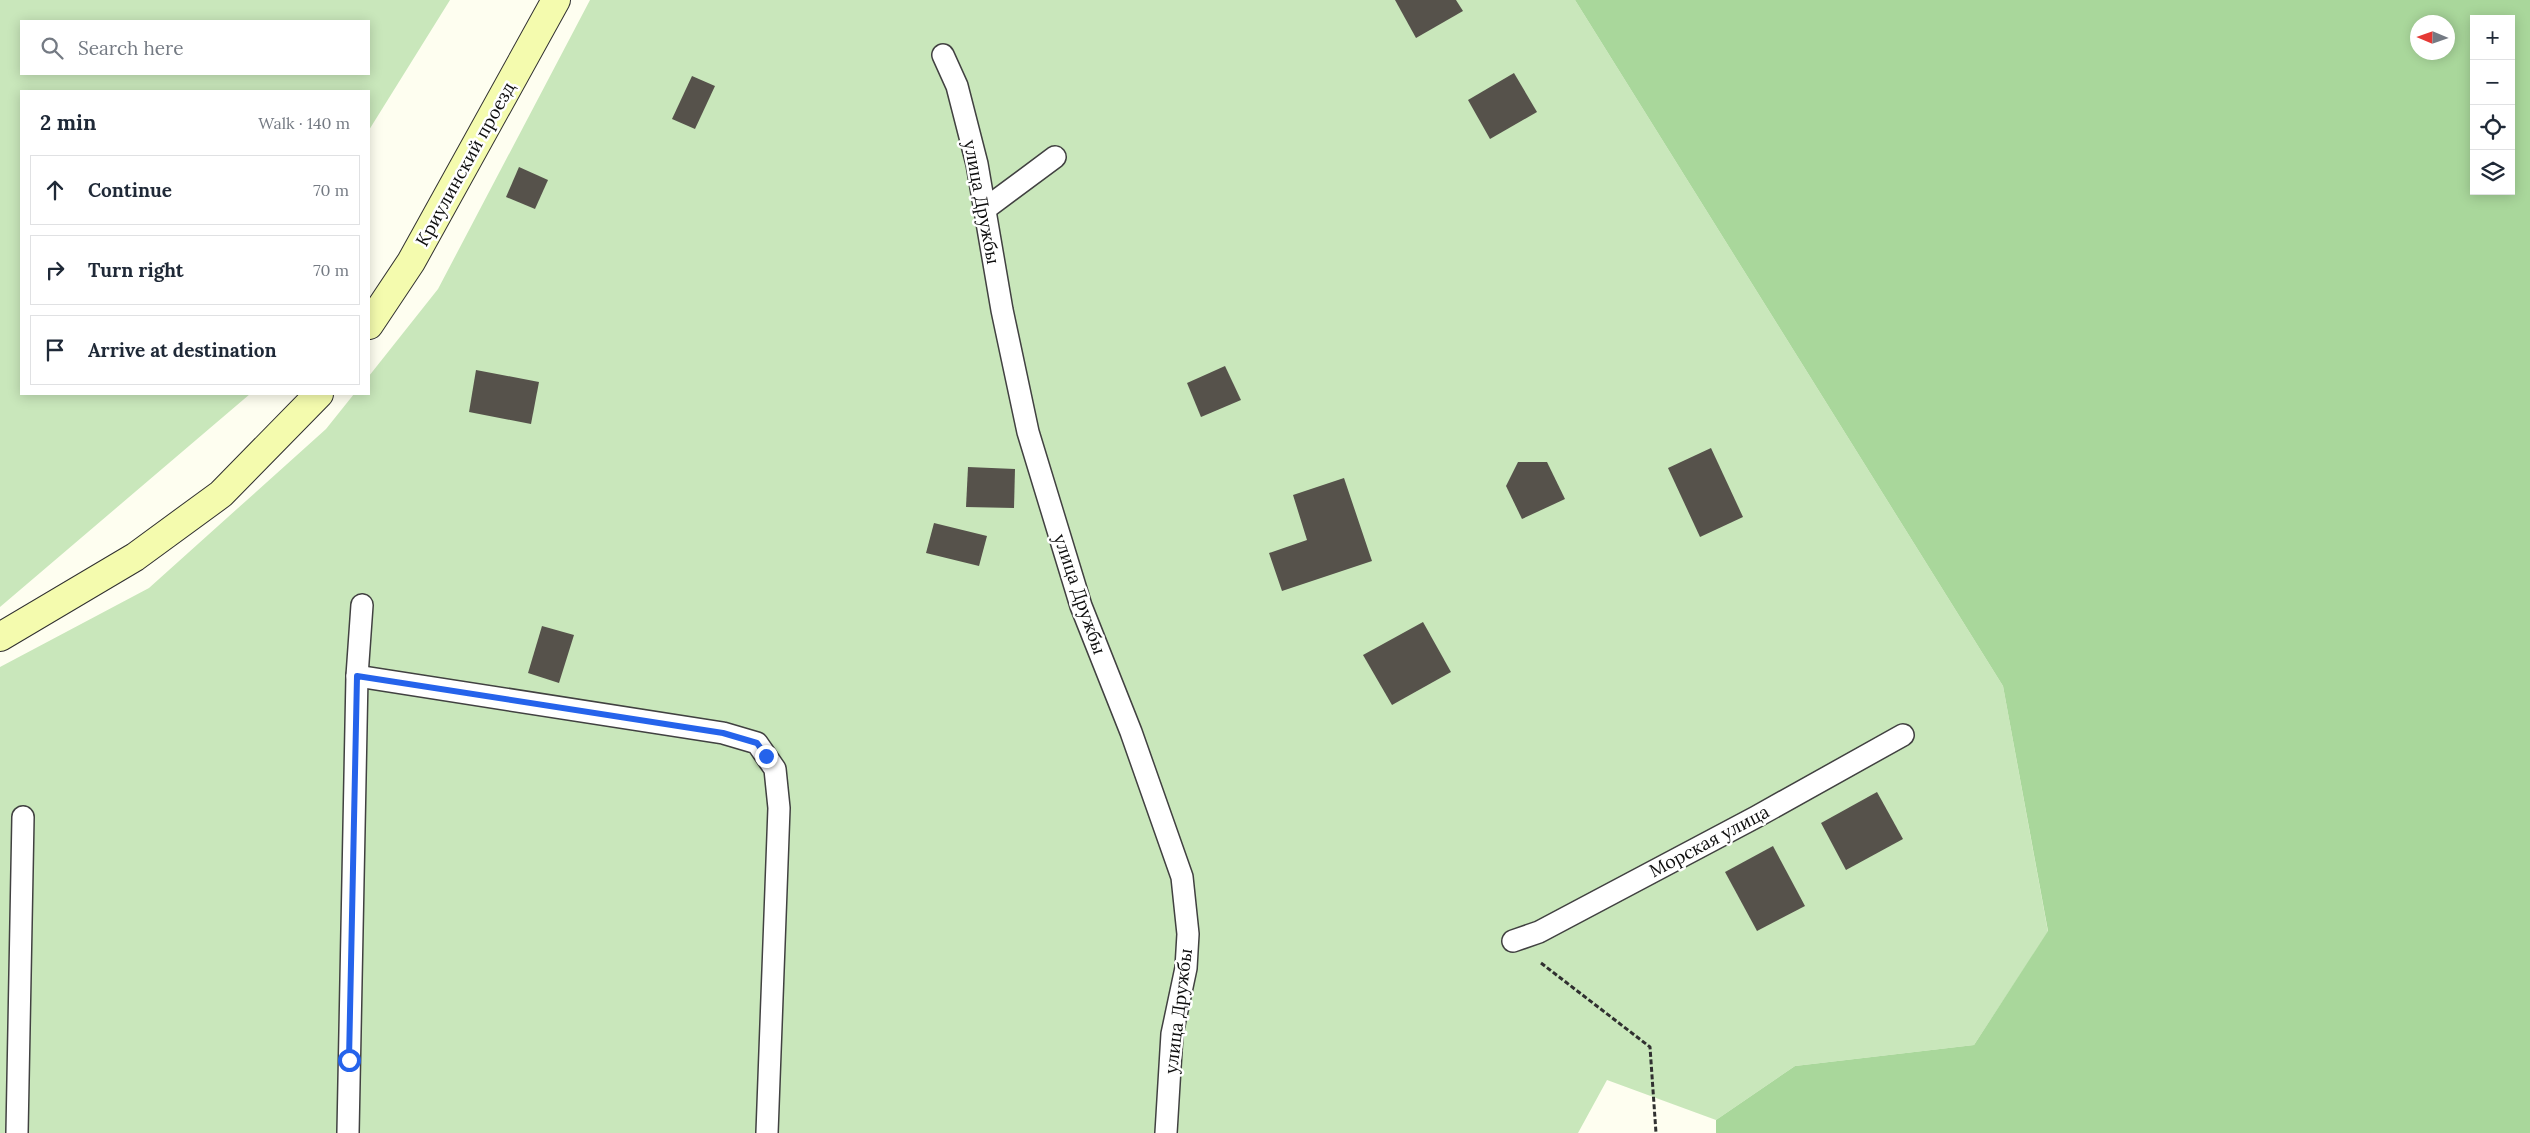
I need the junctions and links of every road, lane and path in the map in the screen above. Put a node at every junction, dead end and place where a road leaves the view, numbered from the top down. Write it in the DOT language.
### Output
graph roads {
  1 [pos="556,0"];
  2 [pos="943,55"];
  3 [pos="1055,157"];
  4 [pos="985,209"];
  5 [pos="370,324"];
  6 [pos="318,395"];
  7 [pos="362,605"];
  8 [pos="0,637"];
  9 [pos="357,676"];
  10 [pos="1903,735"];
  11 [pos="23,818"];
  12 [pos="1513,941"];
  13 [pos="17,1133"];
  14 [pos="348,1133"];
  15 [pos="767,1133"];
  16 [pos="1166,1133"];
  17 [pos="1656,1133"];
  1 -- 5 [label="street, Криулинский проезд"];
  2 -- 4 [label="lane, улица Дружбы"];
  3 -- 4 [label="lane"];
  4 -- 16 [label="lane, улица Дружбы"];
  6 -- 8 [label="street"];
  7 -- 9 [label="lane"];
  9 -- 14 [label="lane"];
  9 -- 15 [label="lane"];
  10 -- 12 [label="lane, Морская улица"];
  11 -- 13 [label="lane"];
  12 -- 17 [label="path"];
}
